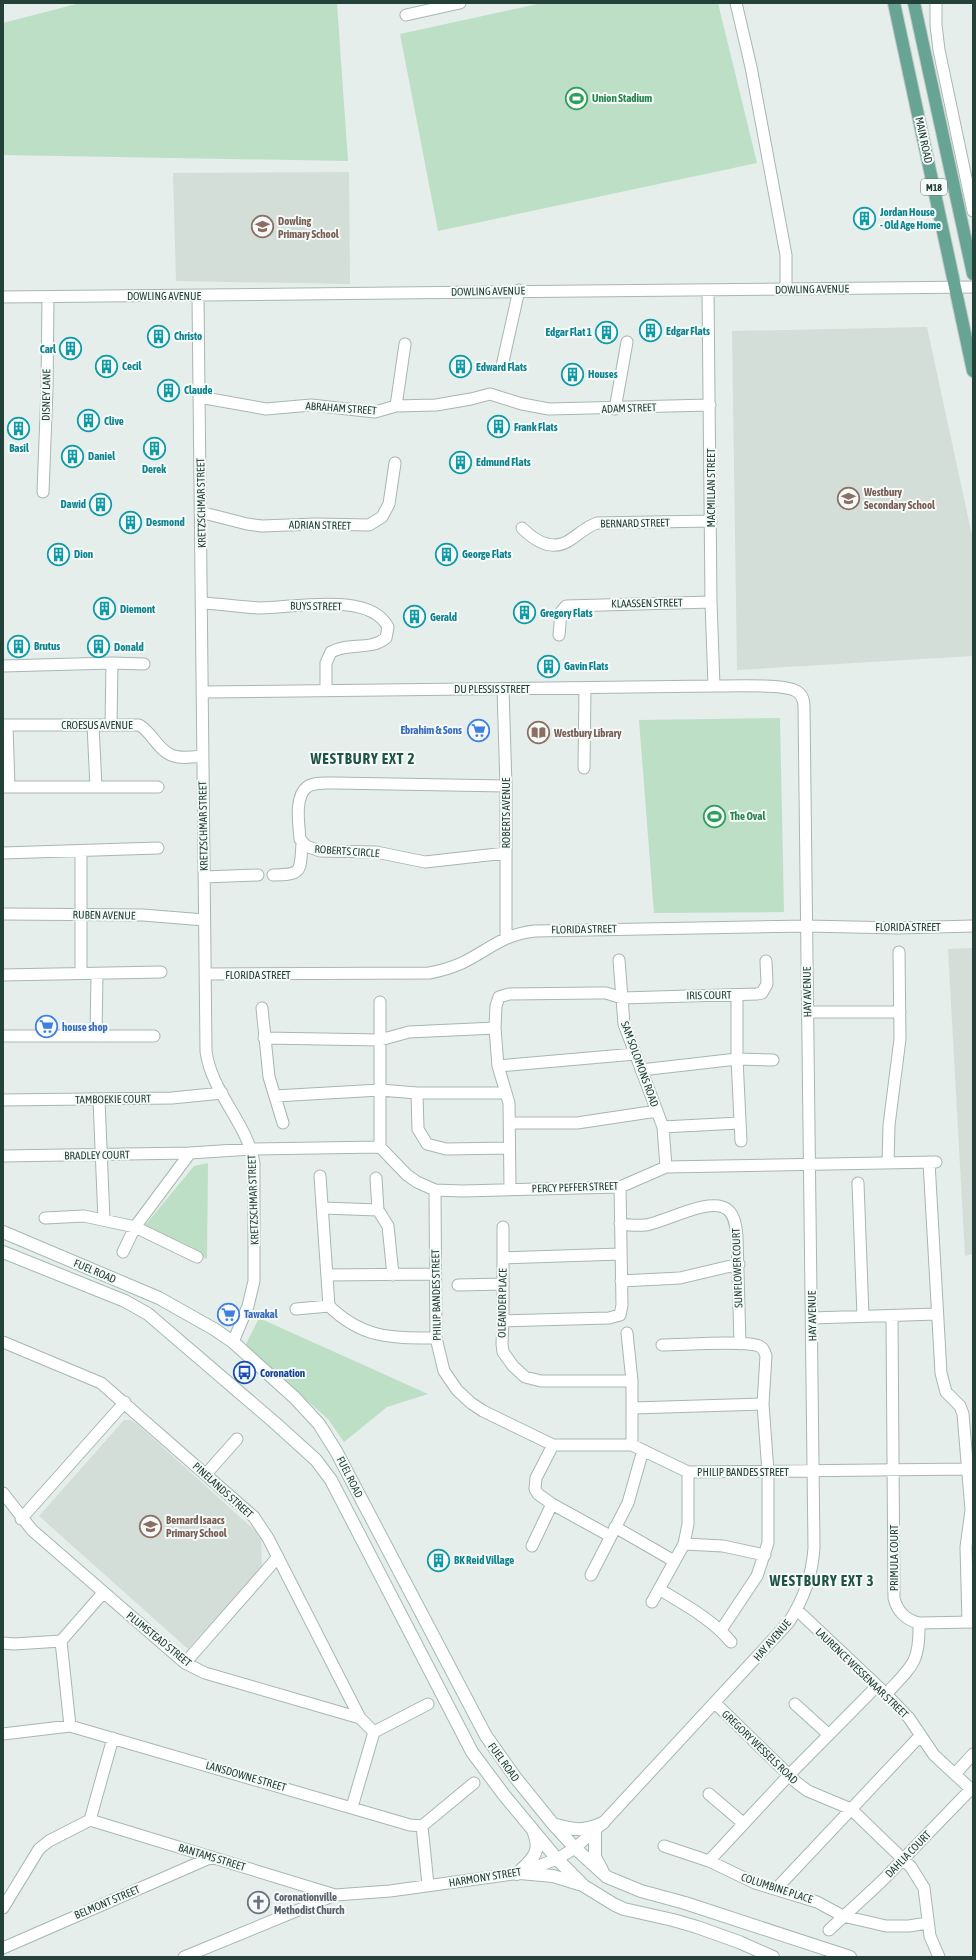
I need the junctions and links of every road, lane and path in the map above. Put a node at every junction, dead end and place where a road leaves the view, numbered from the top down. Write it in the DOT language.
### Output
graph roads {
  1 [pos="460,3"];
  2 [pos="736,3"];
  3 [pos="894,3"];
  4 [pos="914,3"];
  5 [pos="936,3"];
  6 [pos="406,15"];
  7 [pos="973,210"];
  8 [pos="973,274"];
  9 [pos="955,287"];
  10 [pos="973,287"];
  11 [pos="786,289"];
  12 [pos="519,290"];
  13 [pos="708,290"];
  14 [pos="198,296"];
  15 [pos="3,297"];
  16 [pos="48,297"];
  17 [pos="627,342"];
  18 [pos="405,344"];
  19 [pos="502,366"];
  20 [pos="973,371"];
  21 [pos="199,397"];
  22 [pos="710,405"];
  23 [pos="396,406"];
  24 [pos="549,409"];
  25 [pos="615,409"];
  26 [pos="395,463"];
  27 [pos="43,492"];
  28 [pos="200,512"];
  29 [pos="711,522"];
  30 [pos="522,528"];
  31 [pos="711,602"];
  32 [pos="202,603"];
  33 [pos="559,635"];
  34 [pos="112,663"];
  35 [pos="144,664"];
  36 [pos="3,666"];
  37 [pos="714,686"];
  38 [pos="781,687"];
  39 [pos="584,688"];
  40 [pos="503,689"];
  41 [pos="326,690"];
  42 [pos="203,692"];
  43 [pos="111,724"];
  44 [pos="93,725"];
  45 [pos="5,726"];
  46 [pos="202,756"];
  47 [pos="584,768"];
  48 [pos="506,786"];
  49 [pos="6,787"];
  50 [pos="158,787"];
  51 [pos="96,788"];
  52 [pos="302,844"];
  53 [pos="158,848"];
  54 [pos="81,851"];
  55 [pos="506,852"];
  56 [pos="3,853"];
  57 [pos="258,875"];
  58 [pos="273,875"];
  59 [pos="204,877"];
  60 [pos="3,914"];
  61 [pos="82,915"];
  62 [pos="204,920"];
  63 [pos="806,926"];
  64 [pos="973,926"];
  65 [pos="506,937"];
  66 [pos="899,952"];
  67 [pos="619,960"];
  68 [pos="766,961"];
  69 [pos="161,972"];
  70 [pos="3,974"];
  71 [pos="81,974"];
  72 [pos="97,974"];
  73 [pos="205,974"];
  74 [pos="737,995"];
  75 [pos="622,998"];
  76 [pos="380,1002"];
  77 [pos="262,1008"];
  78 [pos="808,1012"];
  79 [pos="900,1012"];
  80 [pos="495,1028"];
  81 [pos="96,1035"];
  82 [pos="3,1036"];
  83 [pos="154,1036"];
  84 [pos="264,1038"];
  85 [pos="380,1040"];
  86 [pos="635,1054"];
  87 [pos="737,1059"];
  88 [pos="773,1060"];
  89 [pos="498,1066"];
  90 [pos="641,1070"];
  91 [pos="380,1090"];
  92 [pos="417,1093"];
  93 [pos="506,1093"];
  94 [pos="222,1094"];
  95 [pos="275,1096"];
  96 [pos="3,1100"];
  97 [pos="99,1100"];
  98 [pos="657,1111"];
  99 [pos="284,1123"];
  100 [pos="510,1123"];
  101 [pos="739,1123"];
  102 [pos="663,1127"];
  103 [pos="741,1141"];
  104 [pos="380,1147"];
  105 [pos="251,1148"];
  106 [pos="509,1148"];
  107 [pos="190,1153"];
  108 [pos="3,1156"];
  109 [pos="102,1156"];
  110 [pos="888,1163"];
  111 [pos="810,1164"];
  112 [pos="666,1167"];
  113 [pos="320,1176"];
  114 [pos="376,1178"];
  115 [pos="858,1183"];
  116 [pos="620,1187"];
  117 [pos="510,1188"];
  118 [pos="435,1190"];
  119 [pos="324,1208"];
  120 [pos="378,1210"];
  121 [pos="45,1218"];
  122 [pos="104,1220"];
  123 [pos="620,1224"];
  124 [pos="135,1227"];
  125 [pos="503,1227"];
  126 [pos="3,1232"];
  127 [pos="3,1252"];
  128 [pos="123,1252"];
  129 [pos="620,1254"];
  130 [pos="197,1257"];
  131 [pos="503,1258"];
  132 [pos="739,1264"];
  133 [pos="393,1274"];
  134 [pos="435,1274"];
  135 [pos="327,1275"];
  136 [pos="621,1282"];
  137 [pos="503,1284"];
  138 [pos="458,1285"];
  139 [pos="329,1306"];
  140 [pos="296,1309"];
  141 [pos="937,1314"];
  142 [pos="863,1316"];
  143 [pos="892,1317"];
  144 [pos="812,1318"];
  145 [pos="503,1321"];
  146 [pos="627,1333"];
  147 [pos="436,1338"];
  148 [pos="3,1342"];
  149 [pos="233,1342"];
  150 [pos="740,1344"];
  151 [pos="662,1346"];
  152 [pos="632,1381"];
  153 [pos="125,1402"];
  154 [pos="763,1404"];
  155 [pos="633,1408"];
  156 [pos="237,1439"];
  157 [pos="553,1445"];
  158 [pos="632,1445"];
  159 [pos="643,1450"];
  160 [pos="968,1469"];
  161 [pos="894,1471"];
  162 [pos="688,1472"];
  163 [pos="768,1472"];
  164 [pos="813,1472"];
  165 [pos="206,1474"];
  166 [pos="3,1493"];
  167 [pos="552,1504"];
  168 [pos="21,1519"];
  169 [pos="613,1531"];
  170 [pos="684,1544"];
  171 [pos="532,1546"];
  172 [pos="765,1555"];
  173 [pos="278,1557"];
  174 [pos="674,1561"];
  175 [pos="591,1575"];
  176 [pos="659,1589"];
  177 [pos="103,1593"];
  178 [pos="652,1602"];
  179 [pos="797,1610"];
  180 [pos="971,1622"];
  181 [pos="919,1623"];
  182 [pos="721,1630"];
  183 [pos="61,1641"];
  184 [pos="731,1642"];
  185 [pos="3,1643"];
  186 [pos="185,1663"];
  187 [pos="877,1686"];
  188 [pos="886,1694"];
  189 [pos="715,1703"];
  190 [pos="428,1704"];
  191 [pos="795,1704"];
  192 [pos="360,1718"];
  193 [pos="70,1726"];
  194 [pos="374,1732"];
  195 [pos="3,1734"];
  196 [pos="828,1734"];
  197 [pos="920,1736"];
  198 [pos="113,1738"];
  199 [pos="973,1754"];
  200 [pos="955,1774"];
  201 [pos="789,1775"];
  202 [pos="474,1783"];
  203 [pos="972,1790"];
  204 [pos="709,1794"];
  205 [pos="352,1807"];
  206 [pos="851,1810"];
  207 [pos="90,1820"];
  208 [pos="743,1823"];
  209 [pos="553,1824"];
  210 [pos="422,1826"];
  211 [pos="599,1826"];
  212 [pos="533,1830"];
  213 [pos="664,1846"];
  214 [pos="575,1848"];
  215 [pos="212,1857"];
  216 [pos="557,1859"];
  217 [pos="904,1859"];
  218 [pos="709,1861"];
  219 [pos="519,1873"];
  220 [pos="607,1877"];
  221 [pos="428,1885"];
  222 [pos="584,1886"];
  223 [pos="776,1889"];
  224 [pos="335,1895"];
  225 [pos="3,1908"];
  226 [pos="843,1916"];
  227 [pos="927,1923"];
  228 [pos="829,1930"];
  229 [pos="3,1948"];
  230 [pos="184,1957"];
  231 [pos="773,1957"];
  232 [pos="850,1957"];
  233 [pos="938,1957"];
  1 -- 6 [label="street"];
  2 -- 11 [label="street"];
  3 -- 9 [label="main road, MAIN ROAD / M18"];
  4 -- 8 [label="main road, MAIN ROAD / M18"];
  5 -- 7 [label="street"];
  9 -- 10 [label="street, DOWLING AVENUE"];
  9 -- 11 [label="street, DOWLING AVENUE"];
  9 -- 20 [label="main road, MAIN ROAD / M18"];
  11 -- 13 [label="street, DOWLING AVENUE"];
  12 -- 13 [label="street, DOWLING AVENUE"];
  12 -- 14 [label="street, DOWLING AVENUE"];
  12 -- 19 [label="street"];
  13 -- 22 [label="street, MACMILLAN STREET"];
  14 -- 16 [label="street, DOWLING AVENUE"];
  14 -- 21 [label="street, KRETZSCHMAR STREET"];
  15 -- 16 [label="street, DOWLING AVENUE"];
  16 -- 27 [label="street, DISNEY LANE"];
  17 -- 25 [label="street"];
  18 -- 23 [label="street"];
  21 -- 23 [label="street, ABRAHAM STREET"];
  21 -- 28 [label="street, KRETZSCHMAR STREET"];
  22 -- 25 [label="street, ADAM STREET"];
  22 -- 29 [label="street, MACMILLAN STREET"];
  23 -- 24 [label="street, ABRAHAM STREET"];
  24 -- 25 [label="street, ADAM STREET"];
  26 -- 28 [label="street, ADRIAN STREET"];
  28 -- 32 [label="street, KRETZSCHMAR STREET"];
  29 -- 30 [label="street, BERNARD STREET"];
  29 -- 31 [label="street, MACMILLAN STREET"];
  31 -- 33 [label="street, KLAASSEN STREET"];
  31 -- 37 [label="street, MACMILLAN STREET"];
  32 -- 41 [label="street, BUYS STREET"];
  32 -- 42 [label="street, KRETZSCHMAR STREET"];
  34 -- 35 [label="street"];
  34 -- 36 [label="street"];
  34 -- 43 [label="street"];
  37 -- 38 [label="street, DU PLESSIS STREET"];
  37 -- 39 [label="street, DU PLESSIS STREET"];
  38 -- 63 [label="street, HAY AVENUE"];
  39 -- 40 [label="street, DU PLESSIS STREET"];
  39 -- 47 [label="street"];
  40 -- 41 [label="street, DU PLESSIS STREET"];
  40 -- 48 [label="street, ROBERTS AVENUE"];
  41 -- 42 [label="street, DU PLESSIS STREET"];
  42 -- 46 [label="street, KRETZSCHMAR STREET"];
  43 -- 44 [label="street, CROESUS AVENUE"];
  43 -- 46 [label="street, CROESUS AVENUE"];
  44 -- 45 [label="street, CROESUS AVENUE"];
  44 -- 51 [label="street"];
  45 -- 49 [label="street"];
  46 -- 59 [label="street, KRETZSCHMAR STREET"];
  48 -- 52 [label="street, ROBERTS CIRCLE"];
  48 -- 55 [label="street, ROBERTS AVENUE"];
  49 -- 51 [label="street"];
  50 -- 51 [label="street"];
  52 -- 55 [label="street, ROBERTS CIRCLE"];
  52 -- 58 [label="street"];
  53 -- 54 [label="street"];
  54 -- 56 [label="street"];
  54 -- 61 [label="street"];
  55 -- 65 [label="street, ROBERTS AVENUE"];
  57 -- 59 [label="street"];
  59 -- 62 [label="street, KRETZSCHMAR STREET"];
  60 -- 61 [label="street, RUBEN AVENUE"];
  61 -- 62 [label="street, RUBEN AVENUE"];
  61 -- 71 [label="street"];
  62 -- 73 [label="street, KRETZSCHMAR STREET"];
  63 -- 64 [label="street, FLORIDA STREET"];
  63 -- 65 [label="street, FLORIDA STREET"];
  63 -- 78 [label="street, HAY AVENUE"];
  65 -- 73 [label="street, FLORIDA STREET"];
  66 -- 79 [label="street"];
  67 -- 75 [label="street, SAM SOLOMONS ROAD"];
  68 -- 74 [label="street, IRIS COURT"];
  69 -- 72 [label="street"];
  70 -- 71 [label="street"];
  71 -- 72 [label="street"];
  72 -- 81 [label="street"];
  73 -- 94 [label="street, KRETZSCHMAR STREET"];
  74 -- 75 [label="street, IRIS COURT"];
  74 -- 87 [label="street"];
  75 -- 80 [label="street, IRIS COURT"];
  75 -- 86 [label="street, SAM SOLOMONS ROAD"];
  76 -- 85 [label="street"];
  77 -- 84 [label="street"];
  78 -- 79 [label="street"];
  78 -- 111 [label="street, HAY AVENUE"];
  79 -- 110 [label="street"];
  80 -- 85 [label="street"];
  80 -- 89 [label="street, IRIS COURT"];
  81 -- 82 [label="street"];
  81 -- 83 [label="street"];
  84 -- 85 [label="street"];
  84 -- 95 [label="street"];
  85 -- 91 [label="street"];
  86 -- 89 [label="street"];
  86 -- 90 [label="street, SAM SOLOMONS ROAD"];
  87 -- 88 [label="street"];
  87 -- 90 [label="street"];
  87 -- 101 [label="street"];
  89 -- 93 [label="street, IRIS COURT"];
  90 -- 98 [label="street, SAM SOLOMONS ROAD"];
  91 -- 92 [label="street"];
  91 -- 95 [label="street"];
  91 -- 104 [label="street"];
  92 -- 93 [label="street"];
  92 -- 106 [label="street"];
  93 -- 100 [label="street, IRIS COURT"];
  94 -- 97 [label="street, TAMBOEKIE COURT"];
  94 -- 105 [label="street, KRETZSCHMAR STREET"];
  95 -- 99 [label="street"];
  96 -- 97 [label="street, TAMBOEKIE COURT"];
  97 -- 109 [label="street"];
  98 -- 100 [label="street"];
  98 -- 102 [label="street, SAM SOLOMONS ROAD"];
  100 -- 106 [label="street, IRIS COURT"];
  101 -- 102 [label="street"];
  101 -- 103 [label="street"];
  102 -- 112 [label="street, SAM SOLOMONS ROAD"];
  104 -- 105 [label="street"];
  104 -- 118 [label="street, PERCY PEFFER STREET"];
  105 -- 107 [label="street, BRADLEY COURT"];
  105 -- 149 [label="street, KRETZSCHMAR STREET"];
  106 -- 117 [label="street, IRIS COURT"];
  107 -- 109 [label="street, BRADLEY COURT"];
  107 -- 124 [label="street"];
  108 -- 109 [label="street, BRADLEY COURT"];
  109 -- 122 [label="street"];
  110 -- 111 [label="street, PERCY PEFFER STREET"];
  110 -- 141 [label="street, PERCY PEFFER STREET"];
  111 -- 112 [label="street, PERCY PEFFER STREET"];
  111 -- 144 [label="street, HAY AVENUE"];
  112 -- 116 [label="street, PERCY PEFFER STREET"];
  113 -- 119 [label="street"];
  114 -- 120 [label="street"];
  115 -- 142 [label="street"];
  116 -- 117 [label="street, PERCY PEFFER STREET"];
  116 -- 123 [label="street"];
  117 -- 118 [label="street, PERCY PEFFER STREET"];
  118 -- 134 [label="street, PHILIP BANDES STREET"];
  119 -- 120 [label="street"];
  119 -- 135 [label="street"];
  120 -- 133 [label="street"];
  121 -- 122 [label="street"];
  122 -- 124 [label="street"];
  123 -- 129 [label="street"];
  123 -- 132 [label="street, SUNFLOWER COURT"];
  124 -- 128 [label="street"];
  124 -- 130 [label="street"];
  125 -- 131 [label="street, OLEANDER PLACE"];
  126 -- 149 [label="main road, FUEL ROAD"];
  127 -- 212 [label="main road, FUEL ROAD"];
  129 -- 131 [label="street"];
  129 -- 136 [label="street"];
  131 -- 137 [label="street, OLEANDER PLACE"];
  132 -- 136 [label="street"];
  132 -- 150 [label="street, SUNFLOWER COURT"];
  133 -- 134 [label="street"];
  133 -- 135 [label="street"];
  134 -- 147 [label="street, PHILIP BANDES STREET"];
  135 -- 139 [label="street"];
  136 -- 145 [label="street"];
  137 -- 138 [label="street"];
  137 -- 145 [label="street, OLEANDER PLACE"];
  139 -- 140 [label="street"];
  139 -- 147 [label="street"];
  141 -- 143 [label="street"];
  141 -- 160 [label="street"];
  142 -- 143 [label="street"];
  142 -- 144 [label="street"];
  143 -- 161 [label="street, PRIMULA COURT"];
  144 -- 164 [label="street, HAY AVENUE"];
  145 -- 152 [label="street, OLEANDER PLACE"];
  146 -- 152 [label="street"];
  147 -- 157 [label="street, PHILIP BANDES STREET"];
  148 -- 153 [label="street, PINELANDS STREET"];
  149 -- 209 [label="main road, FUEL ROAD"];
  150 -- 151 [label="street"];
  150 -- 154 [label="street"];
  152 -- 155 [label="street"];
  153 -- 165 [label="street, PINELANDS STREET"];
  153 -- 168 [label="street"];
  154 -- 155 [label="street"];
  154 -- 163 [label="street"];
  155 -- 158 [label="street"];
  156 -- 165 [label="street"];
  157 -- 158 [label="street, PHILIP BANDES STREET"];
  157 -- 167 [label="street"];
  158 -- 159 [label="street, PHILIP BANDES STREET"];
  159 -- 162 [label="street, PHILIP BANDES STREET"];
  159 -- 169 [label="street"];
  160 -- 161 [label="street, PHILIP BANDES STREET"];
  160 -- 180 [label="street"];
  161 -- 164 [label="street, PHILIP BANDES STREET"];
  161 -- 181 [label="street, PRIMULA COURT"];
  162 -- 163 [label="street, PHILIP BANDES STREET"];
  162 -- 170 [label="street"];
  163 -- 164 [label="street, PHILIP BANDES STREET"];
  163 -- 172 [label="street"];
  164 -- 179 [label="street, HAY AVENUE"];
  165 -- 173 [label="street, PINELANDS STREET"];
  166 -- 168 [label="street, PLUMSTEAD STREET"];
  167 -- 169 [label="street"];
  167 -- 171 [label="street"];
  168 -- 177 [label="street, PLUMSTEAD STREET"];
  169 -- 174 [label="street"];
  169 -- 175 [label="street"];
  170 -- 172 [label="street"];
  170 -- 174 [label="street"];
  172 -- 182 [label="street"];
  173 -- 186 [label="street"];
  173 -- 192 [label="street, PINELANDS STREET"];
  174 -- 176 [label="street"];
  176 -- 178 [label="street"];
  176 -- 182 [label="street"];
  177 -- 183 [label="street"];
  177 -- 186 [label="street, PLUMSTEAD STREET"];
  179 -- 187 [label="street, LAURENCE WESSENAAR STREET"];
  179 -- 189 [label="street, HAY AVENUE"];
  180 -- 181 [label="street"];
  181 -- 188 [label="street"];
  182 -- 184 [label="street"];
  183 -- 185 [label="street"];
  183 -- 193 [label="street"];
  186 -- 192 [label="street, PLUMSTEAD STREET"];
  187 -- 188 [label="street, LAURENCE WESSENAAR STREET"];
  187 -- 196 [label="street"];
  188 -- 197 [label="street, LAURENCE WESSENAAR STREET"];
  189 -- 201 [label="street, GREGORY WESSELS ROAD"];
  189 -- 211 [label="street, HAY AVENUE"];
  190 -- 194 [label="street"];
  191 -- 196 [label="street"];
  192 -- 194 [label="street, PLUMSTEAD STREET"];
  193 -- 195 [label="street"];
  193 -- 198 [label="street, LANSDOWNE STREET"];
  194 -- 205 [label="street"];
  196 -- 201 [label="street"];
  197 -- 200 [label="street, LAURENCE WESSENAAR STREET"];
  197 -- 206 [label="street"];
  198 -- 205 [label="street, LANSDOWNE STREET"];
  198 -- 207 [label="street"];
  199 -- 200 [label="street"];
  200 -- 203 [label="street, LAURENCE WESSENAAR STREET"];
  201 -- 206 [label="street, GREGORY WESSELS ROAD"];
  201 -- 208 [label="street"];
  202 -- 210 [label="street"];
  203 -- 217 [label="street, DAHLIA COURT"];
  204 -- 208 [label="street"];
  205 -- 210 [label="street, LANSDOWNE STREET"];
  206 -- 217 [label="street, GREGORY WESSELS ROAD"];
  206 -- 223 [label="street"];
  207 -- 215 [label="street, BANTAMS STREET"];
  207 -- 225 [label="street"];
  208 -- 218 [label="street"];
  209 -- 211 [label="main road"];
  209 -- 214 [label="main road, FUEL ROAD"];
  210 -- 221 [label="street"];
  211 -- 214 [label="street, HAY AVENUE"];
  211 -- 220 [label="main road"];
  212 -- 216 [label="main road, FUEL ROAD"];
  212 -- 219 [label="main road"];
  213 -- 218 [label="street, COLUMBINE PLACE"];
  214 -- 216 [label="street, HAY AVENUE"];
  214 -- 220 [label="main road"];
  215 -- 224 [label="street, BANTAMS STREET"];
  215 -- 229 [label="street, BELMONT STREET"];
  216 -- 219 [label="street, HARMONY STREET"];
  216 -- 222 [label="main road"];
  217 -- 226 [label="street, DAHLIA COURT"];
  217 -- 227 [label="street, GREGORY WESSELS ROAD"];
  218 -- 223 [label="street, COLUMBINE PLACE"];
  219 -- 221 [label="street, HARMONY STREET"];
  219 -- 222 [label="main road"];
  220 -- 232 [label="main road"];
  221 -- 224 [label="street, HARMONY STREET"];
  222 -- 231 [label="main road"];
  223 -- 226 [label="street, COLUMBINE PLACE"];
  224 -- 230 [label="street, HARMONY STREET"];
  226 -- 227 [label="street, COLUMBINE PLACE"];
  226 -- 228 [label="street"];
  227 -- 233 [label="street, GREGORY WESSELS ROAD"];
}
